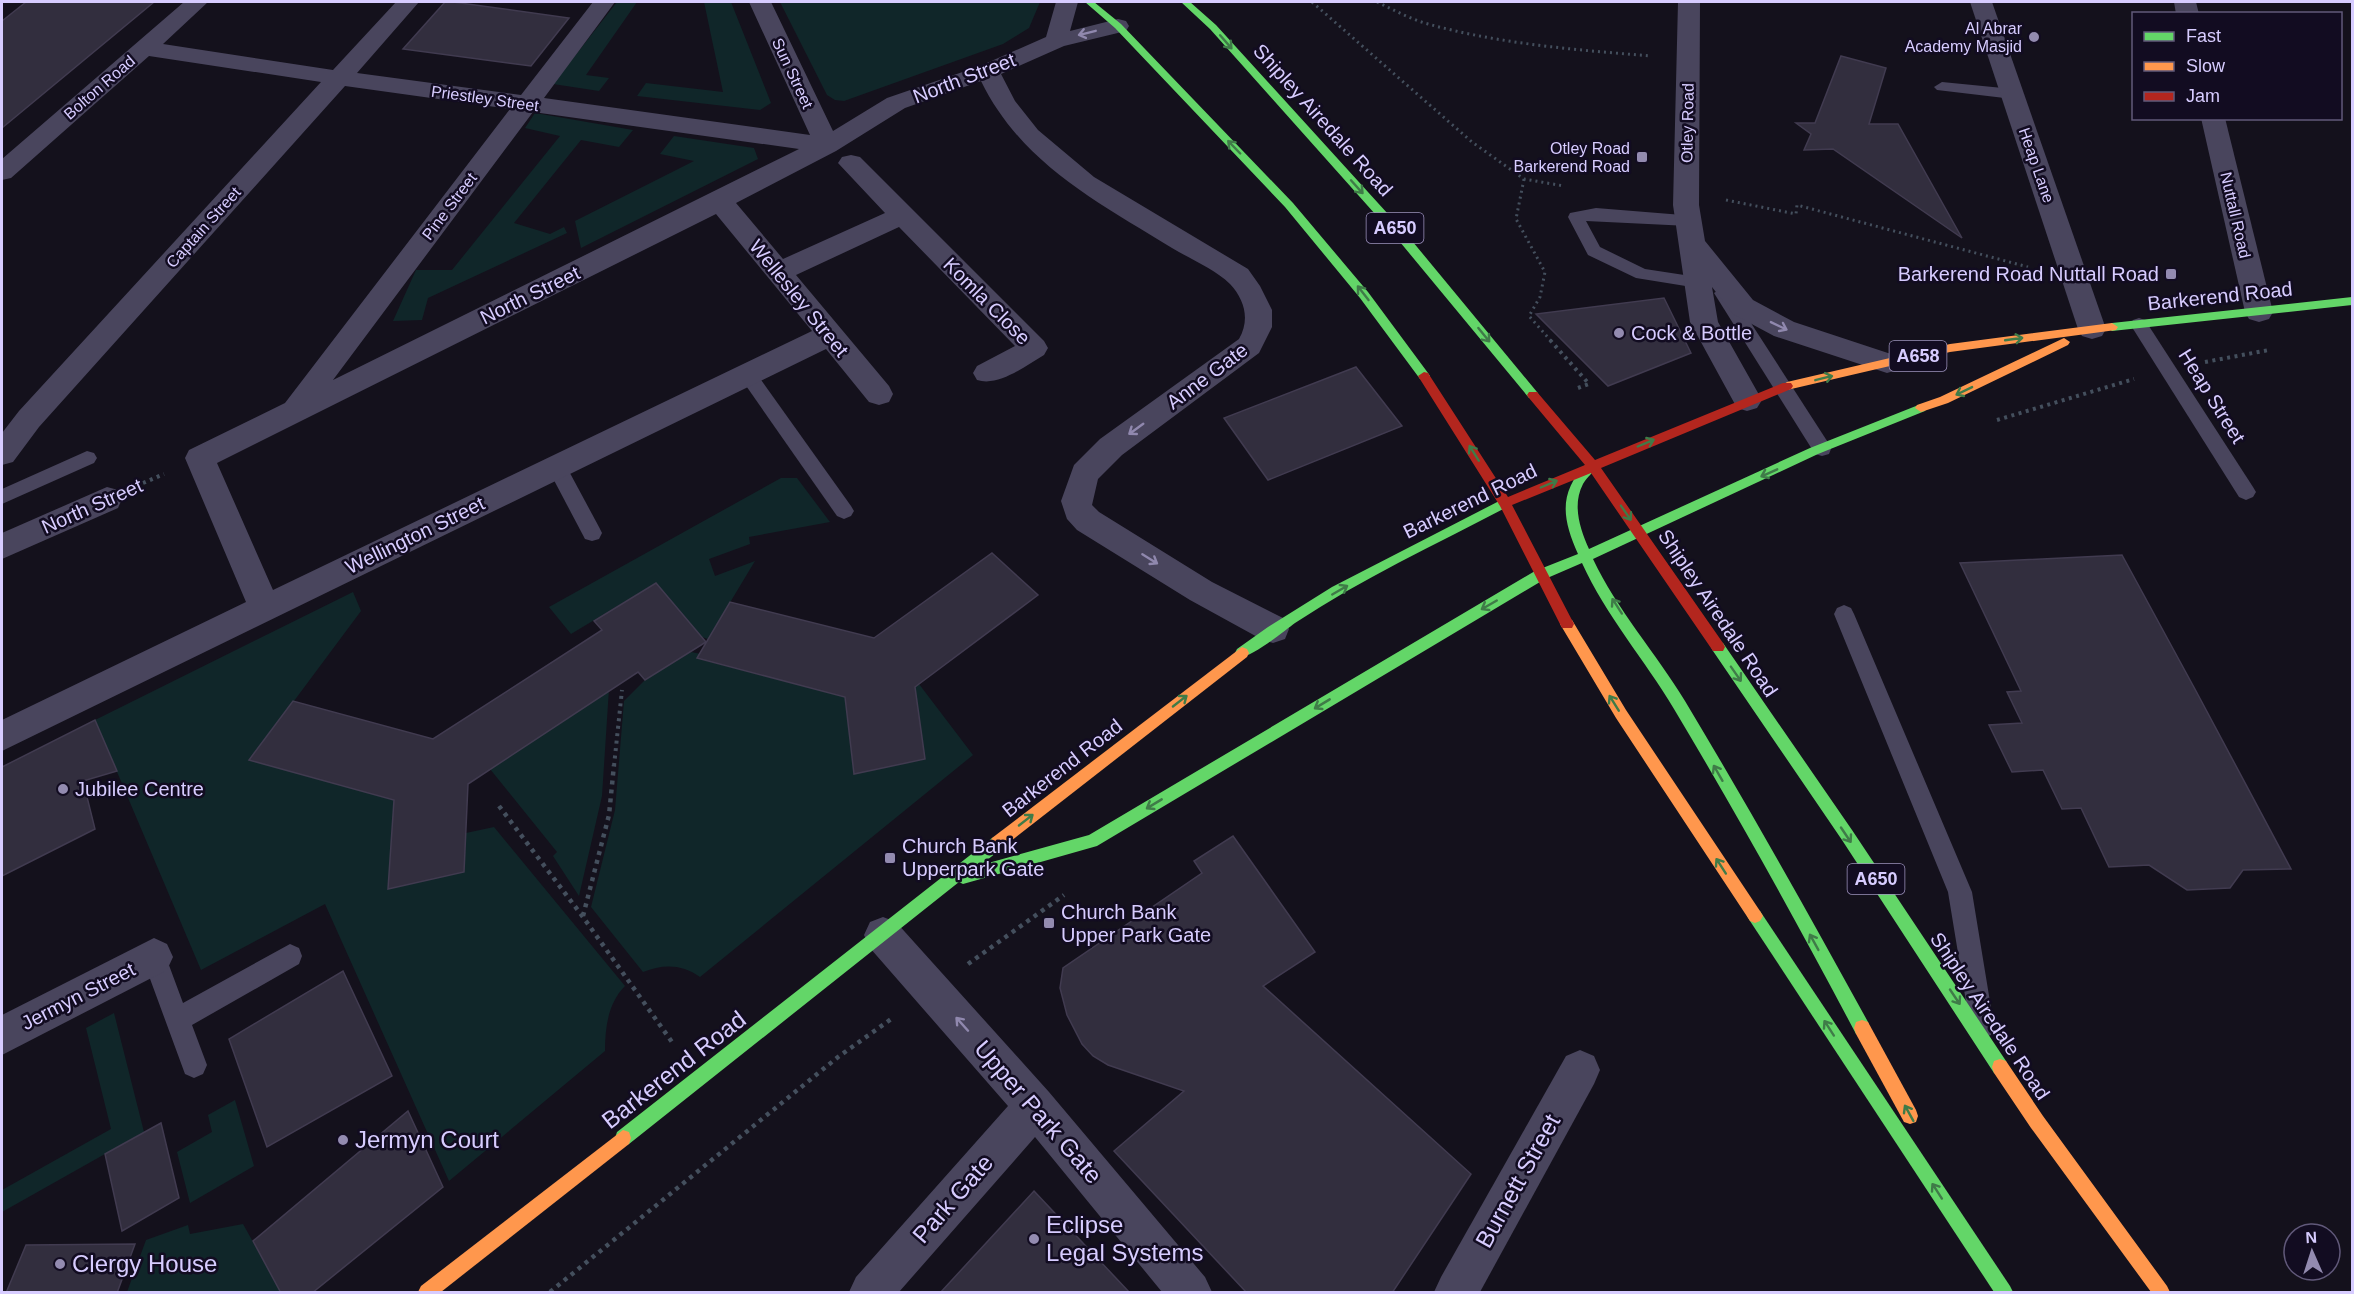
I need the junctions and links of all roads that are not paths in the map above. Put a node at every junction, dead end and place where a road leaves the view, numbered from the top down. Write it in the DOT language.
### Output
graph roads {
  1 [pos="197,2"];
  2 [pos="408,2"];
  3 [pos="604,2"];
  4 [pos="760,2"];
  5 [pos="1068,2"];
  6 [pos="1089,2"];
  7 [pos="1185,2"];
  8 [pos="1689,2"];
  9 [pos="1981,2"];
  10 [pos="1120,18"];
  11 [pos="1056,41"];
  12 [pos="144,48"];
  13 [pos="988,71"];
  14 [pos="338,78"];
  15 [pos="1942,87"];
  16 [pos="2013,94"];
  17 [pos="527,104"];
  18 [pos="2213,120"];
  19 [pos="827,145"];
  20 [pos="851,163"];
  21 [pos="2,171"];
  22 [pos="720,201"];
  23 [pos="903,215"];
  24 [pos="1689,223"];
  25 [pos="778,272"];
  26 [pos="1698,282"];
  27 [pos="2352,302"];
  28 [pos="2259,312"];
  29 [pos="2139,324"];
  30 [pos="2092,329"];
  31 [pos="829,335"];
  32 [pos="1887,363"];
  33 [pos="987,374"];
  34 [pos="748,375"];
  35 [pos="1784,387"];
  36 [pos="879,394"];
  37 [pos="1747,400"];
  38 [pos="294,411"];
  39 [pos="1822,449"];
  40 [pos="2,454"];
  41 [pos="87,458"];
  42 [pos="1592,465"];
  43 [pos="557,467"];
  44 [pos="2246,492"];
  45 [pos="2,496"];
  46 [pos="107,499"];
  47 [pos="1505,503"];
  48 [pos="843,511"];
  49 [pos="592,533"];
  50 [pos="1640,533"];
  51 [pos="2,547"];
  52 [pos="1587,556"];
  53 [pos="1540,575"];
  54 [pos="265,608"];
  55 [pos="1844,614"];
  56 [pos="1273,629"];
  57 [pos="2,736"];
  58 [pos="947,882"];
  59 [pos="883,935"];
  60 [pos="291,956"];
  61 [pos="154,957"];
  62 [pos="179,1019"];
  63 [pos="2,1035"];
  64 [pos="1985,1043"];
  65 [pos="194,1065"];
  66 [pos="1580,1070"];
  67 [pos="1035,1106"];
  68 [pos="1918,1129"];
  69 [pos="1941,1170"];
  70 [pos="427,1293"];
  71 [pos="872,1293"];
  72 [pos="1190,1293"];
  73 [pos="1456,1293"];
  74 [pos="2004,1293"];
  75 [pos="2008,1293"];
  76 [pos="2161,1293"];
  1 -- 12 [label="street, Bolton Road"];
  2 -- 14 [label="street, Captain Street"];
  3 -- 17 [label="street, Pine Street"];
  4 -- 19 [label="street, Sun Street"];
  5 -- 11 [label="street"];
  6 -- 10 [label="main road"];
  7 -- 42 [label="main road, Shipley Airedale Road / A650, one-way"];
  8 -- 24 [label="street, Otley Road"];
  9 -- 16 [label="street, Heap Lane"];
  10 -- 11 [label="street, North Street, one-way"];
  47 -- 10 [label="main road, one-way"];
  11 -- 13 [label="street, North Street"];
  12 -- 14 [label="street, Priestley Street"];
  12 -- 21 [label="street, Bolton Road"];
  13 -- 19 [label="street, North Street"];
  13 -- 56 [label="street, Anne Gate, one-way"];
  14 -- 17 [label="street, Priestley Street"];
  14 -- 40 [label="street, Captain Street"];
  15 -- 16 [label="lane"];
  16 -- 30 [label="street, Heap Lane"];
  17 -- 19 [label="street, Priestley Street"];
  17 -- 38 [label="street, Pine Street"];
  18 -- 28 [label="street, Nuttall Road"];
  19 -- 22 [label="street, North Street"];
  20 -- 23 [label="street, Komla Close"];
  22 -- 25 [label="street, Wellesley Street"];
  22 -- 38 [label="street, North Street"];
  23 -- 25 [label="street"];
  23 -- 33 [label="street, Komla Close"];
  24 -- 26 [label="street, Otley Road"];
  24 -- 26 [label="lane"];
  24 -- 32 [label="street, one-way"];
  24 -- 35 [label="lane"];
  25 -- 31 [label="street, Wellesley Street"];
  26 -- 37 [label="street, Otley Road"];
  27 -- 28 [label="main road, Barkerend Road / A658"];
  28 -- 29 [label="main road, Barkerend Road / A658"];
  29 -- 30 [label="main road, Barkerend Road / A658"];
  29 -- 44 [label="lane, Heap Street"];
  32 -- 30 [label="main road, Barkerend Road / A658, one-way"];
  30 -- 39 [label="main road, Barkerend Road / A658, one-way"];
  31 -- 34 [label="street, Wellington Street"];
  31 -- 36 [label="street, Wellesley Street"];
  35 -- 32 [label="main road, Barkerend Road / A658, one-way"];
  34 -- 43 [label="street, Wellington Street"];
  34 -- 48 [label="lane"];
  35 -- 37 [label="main road, Barkerend Road / A658"];
  35 -- 39 [label="lane"];
  42 -- 37 [label="main road, Barkerend Road / A658, one-way"];
  38 -- 54 [label="street, North Street"];
  39 -- 50 [label="main road, Barkerend Road / A658, one-way"];
  41 -- 45 [label="lane"];
  47 -- 42 [label="main road, Barkerend Road / A658, one-way"];
  42 -- 50 [label="main road, Shipley Airedale Road / A650, one-way"];
  42 -- 52 [label="main road"];
  43 -- 49 [label="lane"];
  43 -- 54 [label="street, Wellington Street"];
  46 -- 51 [label="street, North Street"];
  47 -- 53 [label="main road"];
  56 -- 47 [label="main road, Barkerend Road, one-way"];
  50 -- 52 [label="main road, Barkerend Road / A658"];
  50 -- 64 [label="main road, Shipley Airedale Road / A650, one-way"];
  52 -- 53 [label="main road, Barkerend Road / A658"];
  68 -- 52 [label="main road, one-way"];
  53 -- 58 [label="main road, Barkerend Road, one-way"];
  74 -- 53 [label="main road, one-way"];
  54 -- 57 [label="street, Wellington Street"];
  55 -- 64 [label="lane"];
  58 -- 56 [label="main road, Barkerend Road, one-way"];
  58 -- 59 [label="main road, Barkerend Road"];
  67 -- 59 [label="street, Upper Park Gate, one-way"];
  59 -- 70 [label="main road, Barkerend Road"];
  60 -- 62 [label="lane"];
  61 -- 62 [label="lane"];
  61 -- 63 [label="street, Jermyn Street"];
  62 -- 65 [label="lane"];
  64 -- 76 [label="main road, Shipley Airedale Road / A650"];
  66 -- 73 [label="street, Burnett Street"];
  67 -- 71 [label="street, Park Gate"];
  67 -- 72 [label="street, Upper Park Gate"];
  69 -- 75 [label="main road"];
}
